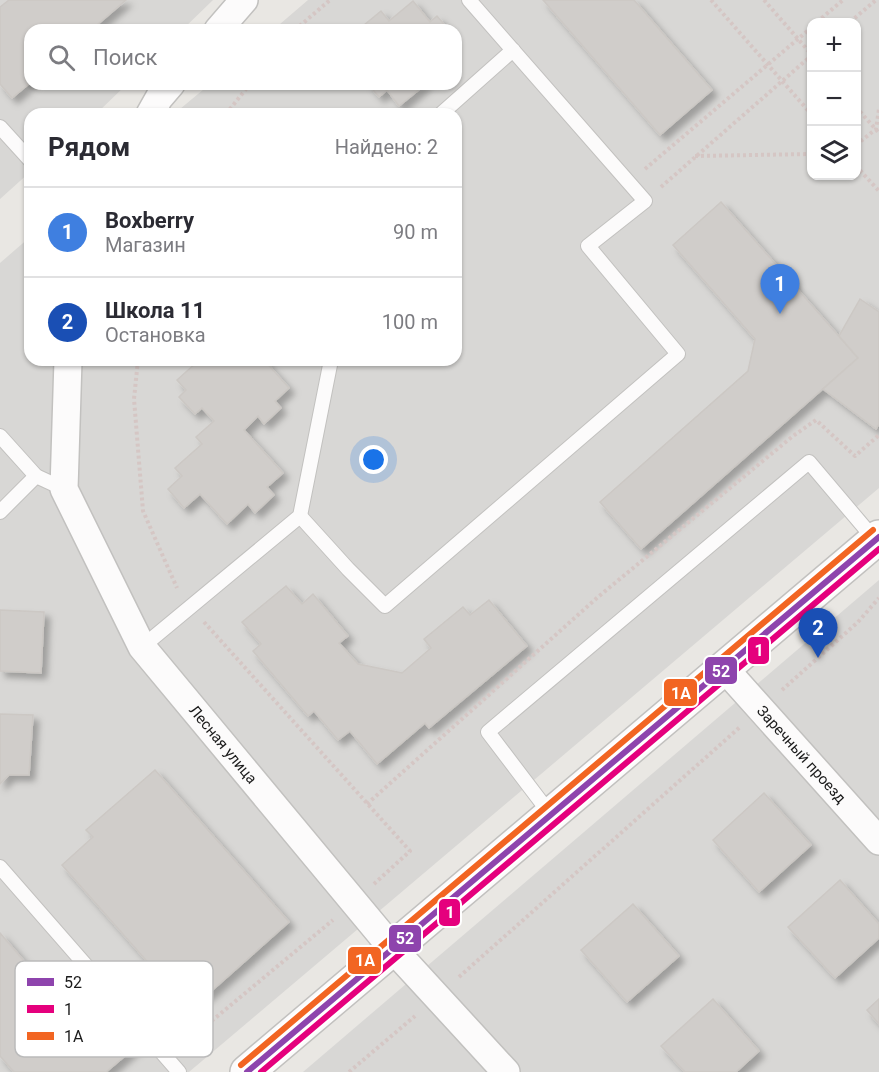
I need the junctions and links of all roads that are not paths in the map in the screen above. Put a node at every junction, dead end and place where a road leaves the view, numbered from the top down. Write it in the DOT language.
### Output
graph roads {
  1 [pos="244,0"];
  2 [pos="469,0"];
  3 [pos="223,24"];
  4 [pos="513,50"];
  5 [pos="166,90"];
  6 [pos="153,108"];
  7 [pos="448,108"];
  8 [pos="0,127"];
  9 [pos="24,153"];
  10 [pos="68,366"];
  11 [pos="330,366"];
  12 [pos="0,436"];
  13 [pos="36,476"];
  14 [pos="64,489"];
  15 [pos="0,512"];
  16 [pos="300,516"];
  17 [pos="877,538"];
  18 [pos="142,647"];
  19 [pos="724,668"];
  20 [pos="551,815"];
  21 [pos="879,841"];
  22 [pos="0,867"];
  23 [pos="393,949"];
  24 [pos="82,961"];
  25 [pos="166,1057"];
  26 [pos="179,1072"];
  27 [pos="247,1072"];
  28 [pos="506,1072"];
  1 -- 3 [label="street"];
  2 -- 4 [label="lane"];
  4 -- 7 [label="lane"];
  4 -- 16 [label="lane"];
  5 -- 6 [label="street"];
  8 -- 9 [label="lane"];
  10 -- 14 [label="street, Лесная улица"];
  11 -- 16 [label="lane"];
  12 -- 13 [label="lane"];
  13 -- 14 [label="lane"];
  13 -- 15 [label="lane"];
  14 -- 18 [label="street, Лесная улица"];
  16 -- 18 [label="lane"];
  17 -- 19 [label="street"];
  17 -- 20 [label="lane"];
  18 -- 23 [label="street, Лесная улица"];
  19 -- 20 [label="street"];
  19 -- 21 [label="street, Заречный проезд"];
  20 -- 23 [label="street"];
  22 -- 24 [label="lane"];
  23 -- 27 [label="street"];
  23 -- 28 [label="street, Лесная улица"];
  25 -- 26 [label="lane"];
}
